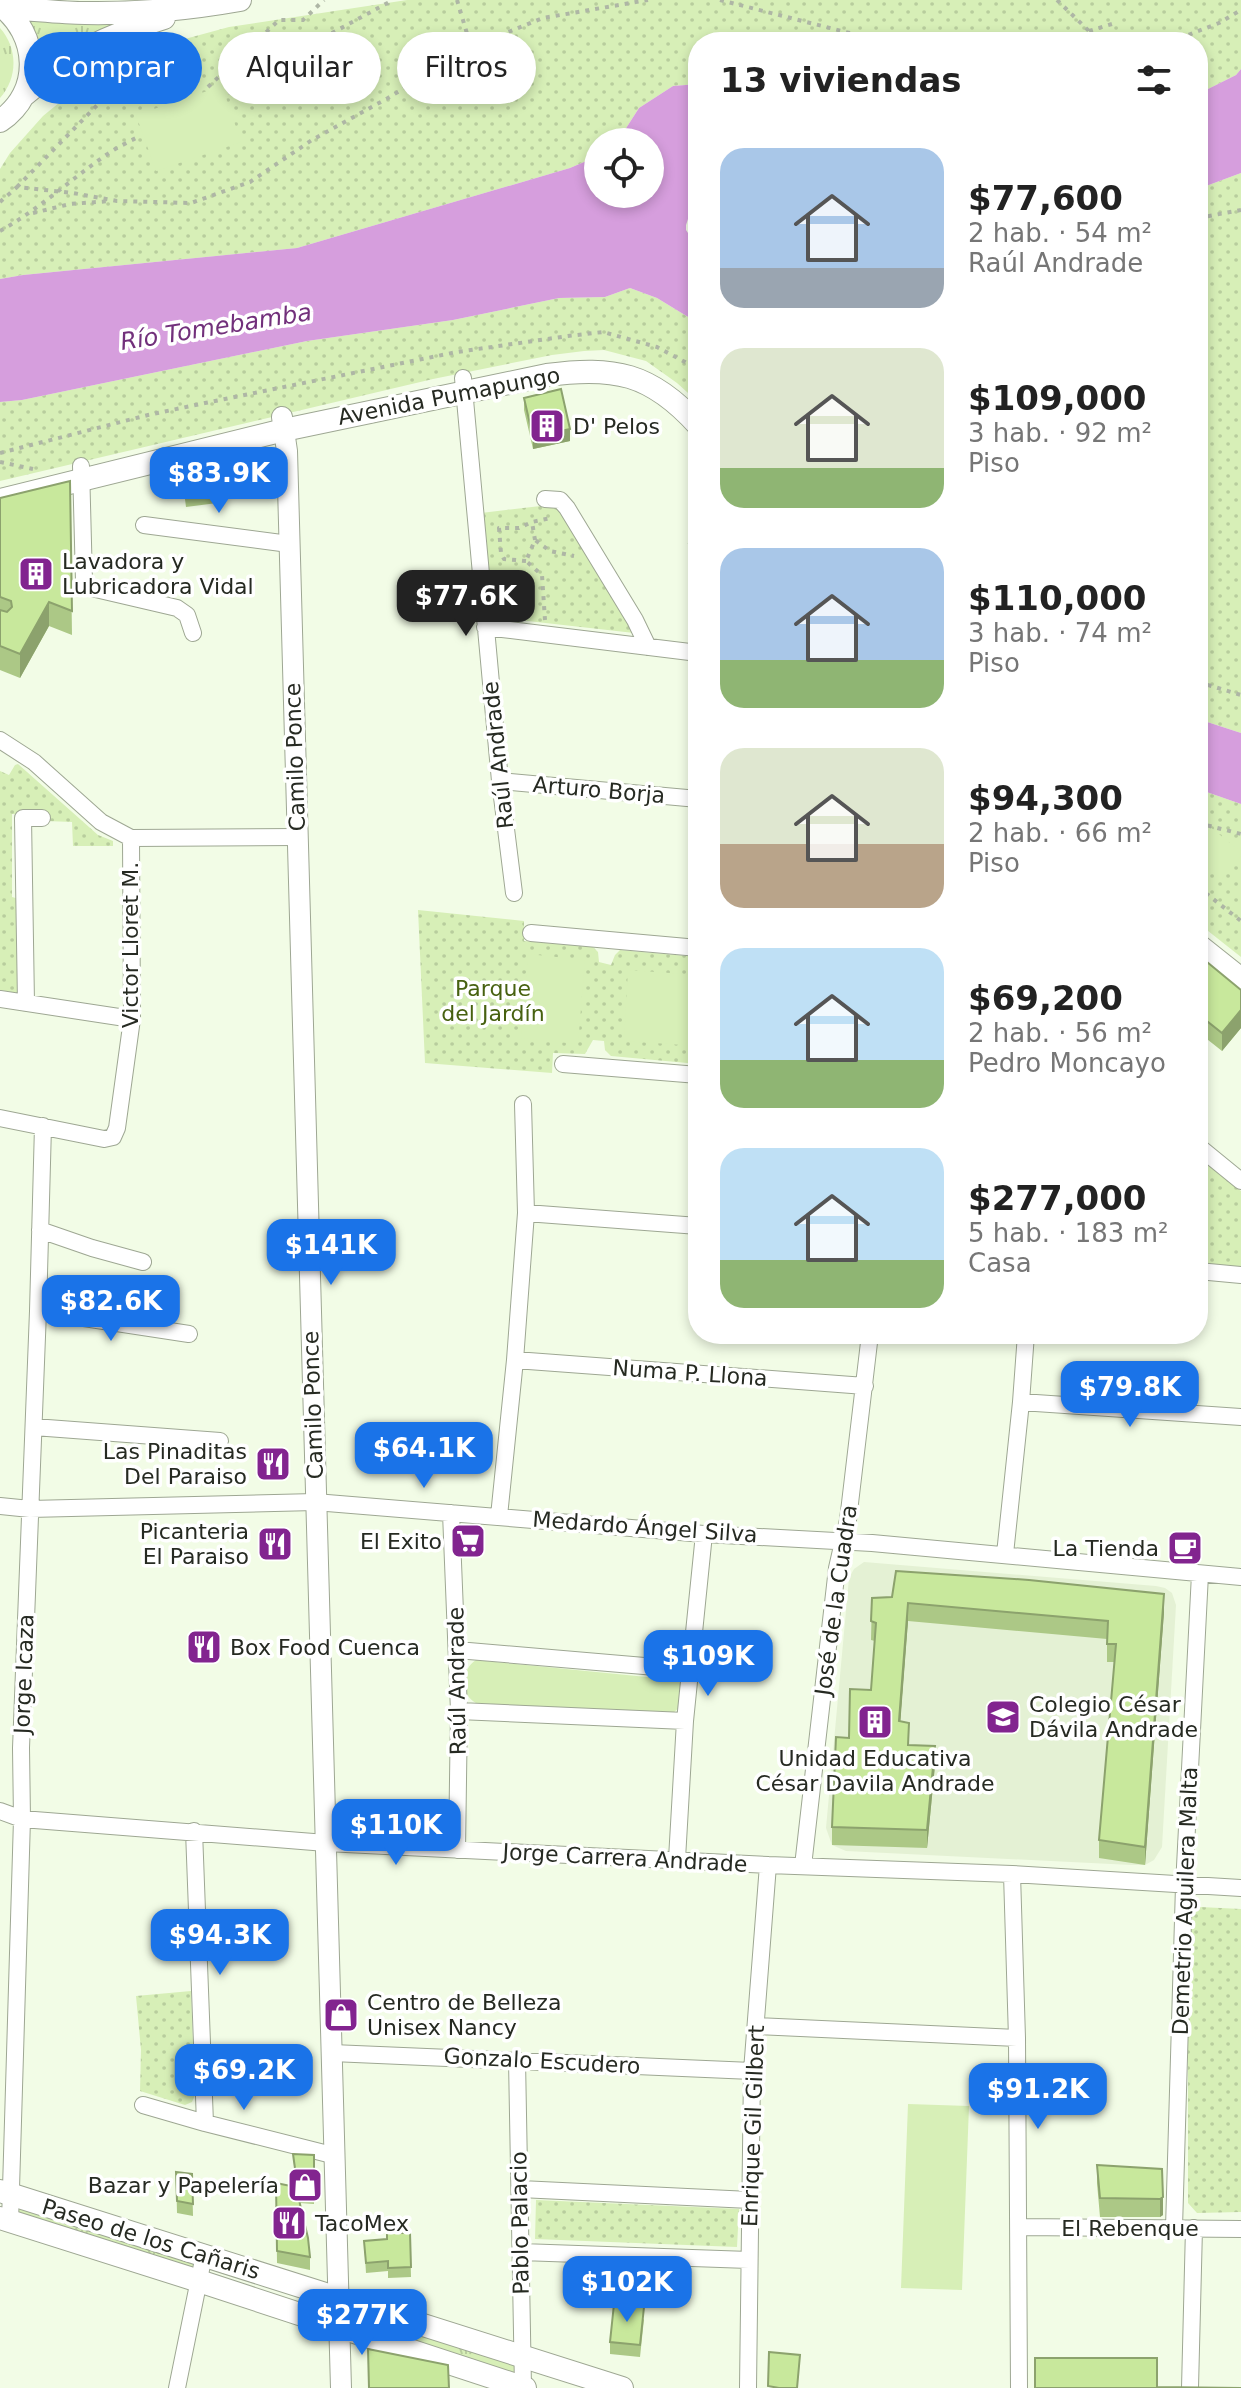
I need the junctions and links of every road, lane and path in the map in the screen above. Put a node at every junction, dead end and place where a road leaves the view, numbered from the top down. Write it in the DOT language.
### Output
graph roads {
  1 [pos="95,0"];
  2 [pos="240,0"];
  3 [pos="324,0"];
  4 [pos="393,0"];
  5 [pos="457,0"];
  6 [pos="648,0"];
  7 [pos="720,0"];
  8 [pos="1057,0"];
  9 [pos="2,6"];
  10 [pos="193,8"];
  11 [pos="1241,10"];
  12 [pos="119,13"];
  13 [pos="1112,24"];
  14 [pos="1089,31"];
  15 [pos="334,32"];
  16 [pos="467,32"];
  17 [pos="508,32"];
  18 [pos="846,32"];
  19 [pos="1196,32"];
  20 [pos="208,87"];
  21 [pos="397,92"];
  22 [pos="99,104"];
  23 [pos="9,113"];
  24 [pos="138,137"];
  25 [pos="17,187"];
  26 [pos="57,191"];
  27 [pos="117,201"];
  28 [pos="0,202"];
  29 [pos="1241,210"];
  30 [pos="29,215"];
  31 [pos="1208,216"];
  32 [pos="0,231"];
  33 [pos="688,364"];
  34 [pos="464,385"];
  35 [pos="688,414"];
  36 [pos="283,423"];
  37 [pos="0,453"];
  38 [pos="81,473"];
  39 [pos="545,499"];
  40 [pos="0,500"];
  41 [pos="532,522"];
  42 [pos="144,525"];
  43 [pos="289,544"];
  44 [pos="576,556"];
  45 [pos="526,561"];
  46 [pos="485,627"];
  47 [pos="193,633"];
  48 [pos="545,634"];
  49 [pos="648,647"];
  50 [pos="688,652"];
  51 [pos="1208,685"];
  52 [pos="1241,695"];
  53 [pos="0,740"];
  54 [pos="500,781"];
  55 [pos="688,798"];
  56 [pos="42,818"];
  57 [pos="1208,826"];
  58 [pos="1241,834"];
  59 [pos="297,837"];
  60 [pos="131,838"];
  61 [pos="514,893"];
  62 [pos="1208,895"];
  63 [pos="1241,921"];
  64 [pos="531,933"];
  65 [pos="688,947"];
  66 [pos="1208,953"];
  67 [pos="1241,979"];
  68 [pos="0,999"];
  69 [pos="26,1003"];
  70 [pos="132,1019"];
  71 [pos="563,1064"];
  72 [pos="688,1074"];
  73 [pos="523,1104"];
  74 [pos="0,1118"];
  75 [pos="43,1126"];
  76 [pos="1208,1154"];
  77 [pos="1241,1181"];
  78 [pos="526,1213"];
  79 [pos="688,1225"];
  80 [pos="40,1230"];
  81 [pos="143,1262"];
  82 [pos="1208,1272"];
  83 [pos="1241,1275"];
  84 [pos="38,1311"];
  85 [pos="189,1334"];
  86 [pos="869,1344"];
  87 [pos="1025,1344"];
  88 [pos="515,1360"];
  89 [pos="865,1386"];
  90 [pos="1021,1402"];
  91 [pos="1241,1417"];
  92 [pos="34,1427"];
  93 [pos="220,1441"];
  94 [pos="315,1502"];
  95 [pos="0,1506"];
  96 [pos="30,1509"];
  97 [pos="451,1513"];
  98 [pos="499,1516"];
  99 [pos="704,1534"];
  100 [pos="844,1541"];
  101 [pos="1005,1554"];
  102 [pos="1200,1574"];
  103 [pos="1241,1577"];
  104 [pos="457,1650"];
  105 [pos="691,1670"];
  106 [pos="459,1711"];
  107 [pos="685,1721"];
  108 [pos="0,1811"];
  109 [pos="22,1819"];
  110 [pos="194,1831"];
  111 [pos="326,1843"];
  112 [pos="457,1850"];
  113 [pos="677,1859"];
  114 [pos="768,1865"];
  115 [pos="803,1866"];
  116 [pos="1012,1874"];
  117 [pos="1184,1886"];
  118 [pos="1241,1888"];
  119 [pos="756,2026"];
  120 [pos="1017,2038"];
  121 [pos="332,2053"];
  122 [pos="517,2060"];
  123 [pos="752,2071"];
  124 [pos="143,2105"];
  125 [pos="205,2123"];
  126 [pos="336,2156"];
  127 [pos="520,2189"];
  128 [pos="6,2193"];
  129 [pos="750,2200"];
  130 [pos="5,2220"];
  131 [pos="1020,2227"];
  132 [pos="1174,2228"];
  133 [pos="1194,2228"];
  134 [pos="1241,2229"];
  135 [pos="521,2252"];
  136 [pos="204,2255"];
  137 [pos="749,2260"];
  138 [pos="199,2281"];
  139 [pos="338,2298"];
  140 [pos="339,2327"];
  141 [pos="522,2357"];
  142 [pos="177,2388"];
  143 [pos="341,2388"];
  144 [pos="524,2388"];
  145 [pos="622,2388"];
  146 [pos="748,2388"];
  147 [pos="1019,2388"];
  148 [pos="1190,2388"];
  1 -- 12 [label="main road"];
  2 -- 10 [label="main road"];
  3 -- 20 [label="path"];
  4 -- 15 [label="path"];
  5 -- 16 [label="path"];
  6 -- 17 [label="path"];
  7 -- 18 [label="path"];
  8 -- 14 [label="path"];
  9 -- 12 [label="main road"];
  9 -- 23 [label="main road"];
  10 -- 12 [label="main road"];
  10 -- 23 [label="main road"];
  11 -- 19 [label="path"];
  13 -- 14 [label="path"];
  21 -- 27 [label="path"];
  22 -- 25 [label="path"];
  24 -- 26 [label="path"];
  25 -- 26 [label="path"];
  25 -- 28 [label="path"];
  26 -- 27 [label="path"];
  26 -- 30 [label="path"];
  27 -- 30 [label="path"];
  29 -- 31 [label="path"];
  30 -- 32 [label="path"];
  33 -- 37 [label="path"];
  34 -- 35 [label="main road, Avenida Pumapungo"];
  34 -- 36 [label="main road, Avenida Pumapungo"];
  34 -- 46 [label="street, Raúl Andrade"];
  36 -- 38 [label="main road, Avenida Pumapungo"];
  36 -- 43 [label="street, Camilo Ponce"];
  38 -- 40 [label="main road, Avenida Pumapungo"];
  38 -- 47 [label="street"];
  39 -- 49 [label="street"];
  41 -- 45 [label="path"];
  42 -- 43 [label="street"];
  43 -- 59 [label="street, Camilo Ponce"];
  44 -- 45 [label="path"];
  45 -- 48 [label="path"];
  46 -- 48 [label="street"];
  46 -- 54 [label="street, Raúl Andrade"];
  48 -- 49 [label="street"];
  49 -- 50 [label="street"];
  51 -- 52 [label="path"];
  53 -- 60 [label="street"];
  54 -- 55 [label="street, Arturo Borja"];
  54 -- 61 [label="street, Raúl Andrade"];
  56 -- 69 [label="street"];
  57 -- 58 [label="path"];
  59 -- 60 [label="street"];
  59 -- 94 [label="street, Camilo Ponce"];
  60 -- 70 [label="street, Victor Lloret M."];
  62 -- 63 [label="path"];
  64 -- 65 [label="street"];
  66 -- 67 [label="main road"];
  68 -- 69 [label="street"];
  69 -- 70 [label="street"];
  70 -- 75 [label="street, Victor Lloret M."];
  71 -- 72 [label="street"];
  73 -- 78 [label="street"];
  74 -- 75 [label="street"];
  75 -- 80 [label="street, Jorge Icaza"];
  76 -- 77 [label="street"];
  78 -- 79 [label="street"];
  78 -- 88 [label="street"];
  80 -- 81 [label="street"];
  80 -- 84 [label="street, Jorge Icaza"];
  82 -- 83 [label="street"];
  84 -- 85 [label="street"];
  84 -- 92 [label="street, Jorge Icaza"];
  86 -- 89 [label="street, José de la Cuadra"];
  87 -- 90 [label="street"];
  88 -- 89 [label="street, Numa P. Llona"];
  88 -- 98 [label="street"];
  89 -- 100 [label="street, José de la Cuadra"];
  90 -- 91 [label="street"];
  90 -- 101 [label="street"];
  92 -- 93 [label="street"];
  92 -- 96 [label="street, Jorge Icaza"];
  94 -- 96 [label="street, Medardo Ángel Silva"];
  94 -- 97 [label="street, Medardo Ángel Silva"];
  94 -- 111 [label="street, Camilo Ponce"];
  95 -- 96 [label="street, Medardo Ángel Silva"];
  96 -- 109 [label="street, Jorge Icaza"];
  97 -- 98 [label="street, Medardo Ángel Silva"];
  97 -- 104 [label="street, Raúl Andrade"];
  98 -- 99 [label="street, Medardo Ángel Silva"];
  99 -- 100 [label="street, Medardo Ángel Silva"];
  99 -- 105 [label="street"];
  100 -- 101 [label="street, Medardo Ángel Silva"];
  100 -- 115 [label="street, José de la Cuadra"];
  101 -- 102 [label="street, Medardo Ángel Silva"];
  102 -- 103 [label="street, Medardo Ángel Silva"];
  102 -- 117 [label="street, Demetrio Aguilera Malta"];
  104 -- 105 [label="street"];
  104 -- 106 [label="street, Raúl Andrade"];
  105 -- 107 [label="street"];
  106 -- 107 [label="street"];
  106 -- 112 [label="street, Raúl Andrade"];
  107 -- 113 [label="street"];
  108 -- 109 [label="street, Jorge Carrera Andrade"];
  109 -- 110 [label="street, Jorge Carrera Andrade"];
  109 -- 128 [label="street, Jorge Icaza"];
  110 -- 111 [label="street, Jorge Carrera Andrade"];
  110 -- 125 [label="street"];
  111 -- 112 [label="street, Jorge Carrera Andrade"];
  111 -- 121 [label="street, Camilo Ponce"];
  112 -- 113 [label="street, Jorge Carrera Andrade"];
  113 -- 114 [label="street, Jorge Carrera Andrade"];
  114 -- 115 [label="street, Jorge Carrera Andrade"];
  114 -- 119 [label="street, Enrique Gil Gilbert"];
  115 -- 116 [label="street, Jorge Carrera Andrade"];
  116 -- 117 [label="street, Jorge Carrera Andrade"];
  116 -- 120 [label="street"];
  117 -- 118 [label="street, Jorge Carrera Andrade"];
  117 -- 132 [label="street, Demetrio Aguilera Malta"];
  119 -- 120 [label="street"];
  119 -- 123 [label="street, Enrique Gil Gilbert"];
  120 -- 131 [label="street"];
  121 -- 122 [label="street, Gonzalo Escudero"];
  121 -- 126 [label="street, Camilo Ponce"];
  122 -- 123 [label="street, Gonzalo Escudero"];
  122 -- 127 [label="street, Pablo Palacio"];
  123 -- 129 [label="street, Enrique Gil Gilbert"];
  124 -- 125 [label="street"];
  125 -- 126 [label="street"];
  126 -- 139 [label="street, Camilo Ponce"];
  127 -- 129 [label="street"];
  127 -- 135 [label="street, Pablo Palacio"];
  128 -- 130 [label="street, Jorge Icaza"];
  128 -- 136 [label="main road, Paseo de los Cañaris"];
  129 -- 137 [label="street, Enrique Gil Gilbert"];
  130 -- 138 [label="main road, Paseo de los Cañaris"];
  131 -- 132 [label="street, El Rebenque"];
  131 -- 147 [label="street"];
  132 -- 133 [label="street, El Rebenque"];
  133 -- 134 [label="street, El Rebenque"];
  133 -- 148 [label="street"];
  135 -- 137 [label="street"];
  135 -- 141 [label="street, Pablo Palacio"];
  136 -- 138 [label="street"];
  136 -- 139 [label="main road, Paseo de los Cañaris"];
  137 -- 146 [label="street, Enrique Gil Gilbert"];
  138 -- 140 [label="main road, Paseo de los Cañaris"];
  138 -- 142 [label="street"];
  139 -- 140 [label="street, Camilo Ponce"];
  139 -- 141 [label="main road, Paseo de los Cañaris"];
  140 -- 143 [label="street, Camilo Ponce"];
  140 -- 144 [label="main road, Paseo de los Cañaris"];
  141 -- 144 [label="street, Pablo Palacio"];
  141 -- 145 [label="main road, Paseo de los Cañaris"];
}
